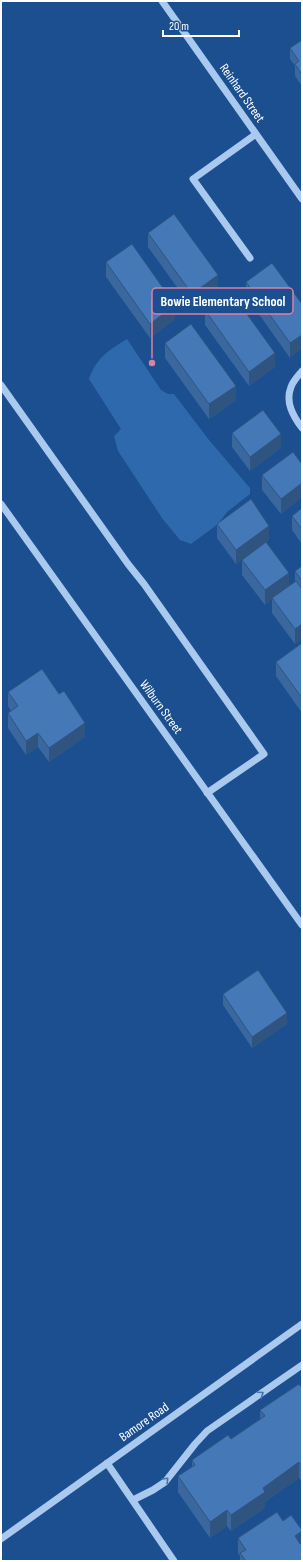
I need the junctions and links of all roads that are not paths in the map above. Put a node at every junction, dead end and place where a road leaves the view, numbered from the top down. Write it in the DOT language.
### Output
graph roads {
  1 [pos="162,1"];
  2 [pos="256,134"];
  3 [pos="302,199"];
  4 [pos="250,258"];
  5 [pos="302,371"];
  6 [pos="1,385"];
  7 [pos="302,428"];
  8 [pos="1,504"];
  9 [pos="207,793"];
  10 [pos="302,925"];
  11 [pos="302,1324"];
  12 [pos="302,1365"];
  13 [pos="107,1463"];
  14 [pos="133,1500"];
  15 [pos="1,1539"];
  16 [pos="174,1561"];
  1 -- 2 [label="street, Reinhard Street"];
  2 -- 3 [label="street, Reinhard Street"];
  2 -- 4 [label="street"];
  5 -- 7 [label="street"];
  6 -- 9 [label="street"];
  8 -- 9 [label="street, Wilburn Street"];
  9 -- 10 [label="street, Wilburn Street"];
  11 -- 13 [label="street, Bamore Road"];
  14 -- 12 [label="street, one-way"];
  13 -- 14 [label="street"];
  13 -- 15 [label="street, Bamore Road"];
  14 -- 16 [label="street"];
}
